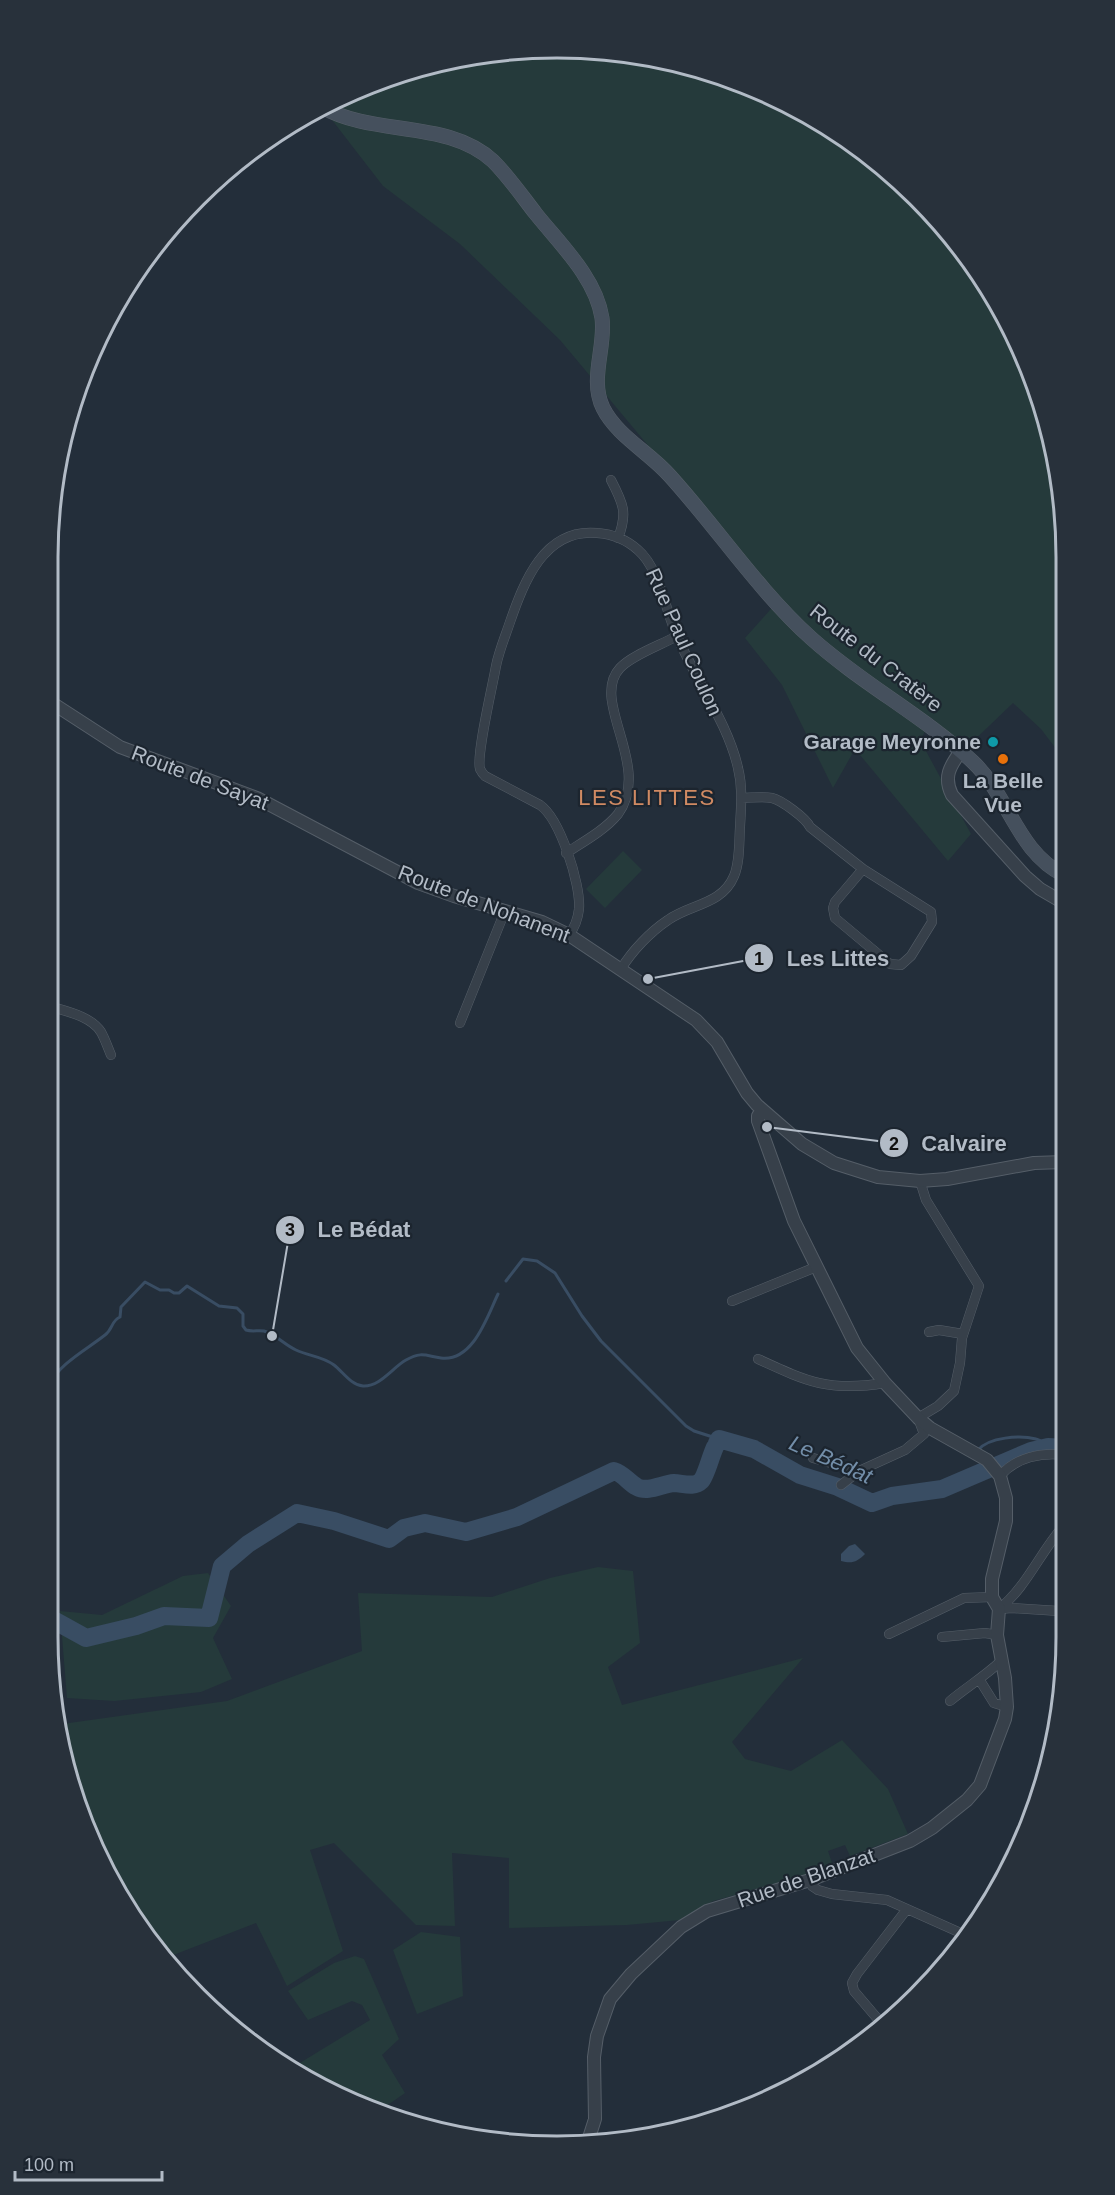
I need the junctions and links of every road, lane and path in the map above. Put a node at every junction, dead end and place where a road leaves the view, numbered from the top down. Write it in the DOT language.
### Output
graph roads {
  1 [pos="334,111"];
  2 [pos="611,480"];
  3 [pos="618,538"];
  4 [pos="677,636"];
  5 [pos="58,707"];
  6 [pos="961,751"];
  7 [pos="742,798"];
  8 [pos="567,853"];
  9 [pos="387,867"];
  10 [pos="863,869"];
  11 [pos="1056,869"];
  12 [pos="1056,898"];
  13 [pos="505,911"];
  14 [pos="569,935"];
  15 [pos="621,969"];
  16 [pos="58,1009"];
  17 [pos="460,1023"];
  18 [pos="111,1055"];
  19 [pos="762,1110"];
  20 [pos="1056,1162"];
  21 [pos="920,1181"];
  22 [pos="816,1267"];
  23 [pos="732,1301"];
  24 [pos="929,1332"];
  25 [pos="963,1334"];
  26 [pos="758,1359"];
  27 [pos="885,1383"];
  28 [pos="918,1418"];
  29 [pos="924,1434"];
  30 [pos="944,1435"];
  31 [pos="1056,1455"];
  32 [pos="813,1458"];
  33 [pos="995,1470"];
  34 [pos="859,1471"];
  35 [pos="841,1485"];
  36 [pos="1056,1535"];
  37 [pos="992,1597"];
  38 [pos="999,1609"];
  39 [pos="1056,1611"];
  40 [pos="889,1634"];
  41 [pos="997,1635"];
  42 [pos="942,1637"];
  43 [pos="1001,1661"];
  44 [pos="979,1679"];
  45 [pos="950,1701"];
  46 [pos="1007,1707"];
  47 [pos="810,1880"];
  48 [pos="907,1909"];
  49 [pos="959,1932"];
  50 [pos="878,2020"];
  51 [pos="590,2135"];
  1 -- 6 [label="main road, Route du Cratère"];
  2 -- 3 [label="street"];
  3 -- 4 [label="street, Rue Paul Coulon"];
  3 -- 8 [label="street, Rue Paul Coulon"];
  4 -- 7 [label="street, Rue Paul Coulon"];
  4 -- 8 [label="street"];
  5 -- 9 [label="street, Route de Sayat"];
  6 -- 11 [label="main road, Route du Cratère"];
  6 -- 12 [label="street"];
  7 -- 10 [label="street"];
  7 -- 15 [label="street, Rue Paul Coulon"];
  8 -- 14 [label="street, Rue Paul Coulon"];
  9 -- 13 [label="street, Route de Nohanent"];
  10 -- 10 [label="street"];
  13 -- 14 [label="street, Route de Nohanent"];
  13 -- 17 [label="street"];
  14 -- 15 [label="street, Route de Nohanent"];
  15 -- 19 [label="street, Route de Nohanent"];
  16 -- 18 [label="street"];
  19 -- 21 [label="street, Route de Nohanent"];
  19 -- 22 [label="street"];
  20 -- 21 [label="street, Route de Nohanent"];
  21 -- 25 [label="street"];
  22 -- 23 [label="street"];
  22 -- 27 [label="street"];
  24 -- 25 [label="street"];
  25 -- 28 [label="street"];
  26 -- 27 [label="street"];
  27 -- 28 [label="street"];
  28 -- 29 [label="street"];
  28 -- 30 [label="street"];
  29 -- 30 [label="street"];
  29 -- 34 [label="street"];
  30 -- 33 [label="street"];
  31 -- 33 [label="street"];
  32 -- 34 [label="street"];
  33 -- 37 [label="street"];
  34 -- 35 [label="street"];
  36 -- 38 [label="street"];
  37 -- 38 [label="street"];
  37 -- 40 [label="street"];
  38 -- 39 [label="street"];
  38 -- 41 [label="street, Rue de Blanzat"];
  41 -- 42 [label="street"];
  41 -- 43 [label="street, Rue de Blanzat"];
  43 -- 44 [label="street"];
  43 -- 46 [label="street, Rue de Blanzat"];
  44 -- 45 [label="street"];
  44 -- 46 [label="street"];
  46 -- 47 [label="street, Rue de Blanzat"];
  47 -- 48 [label="street"];
  47 -- 51 [label="street, Rue de Blanzat"];
  48 -- 49 [label="street"];
  48 -- 50 [label="street"];
}
